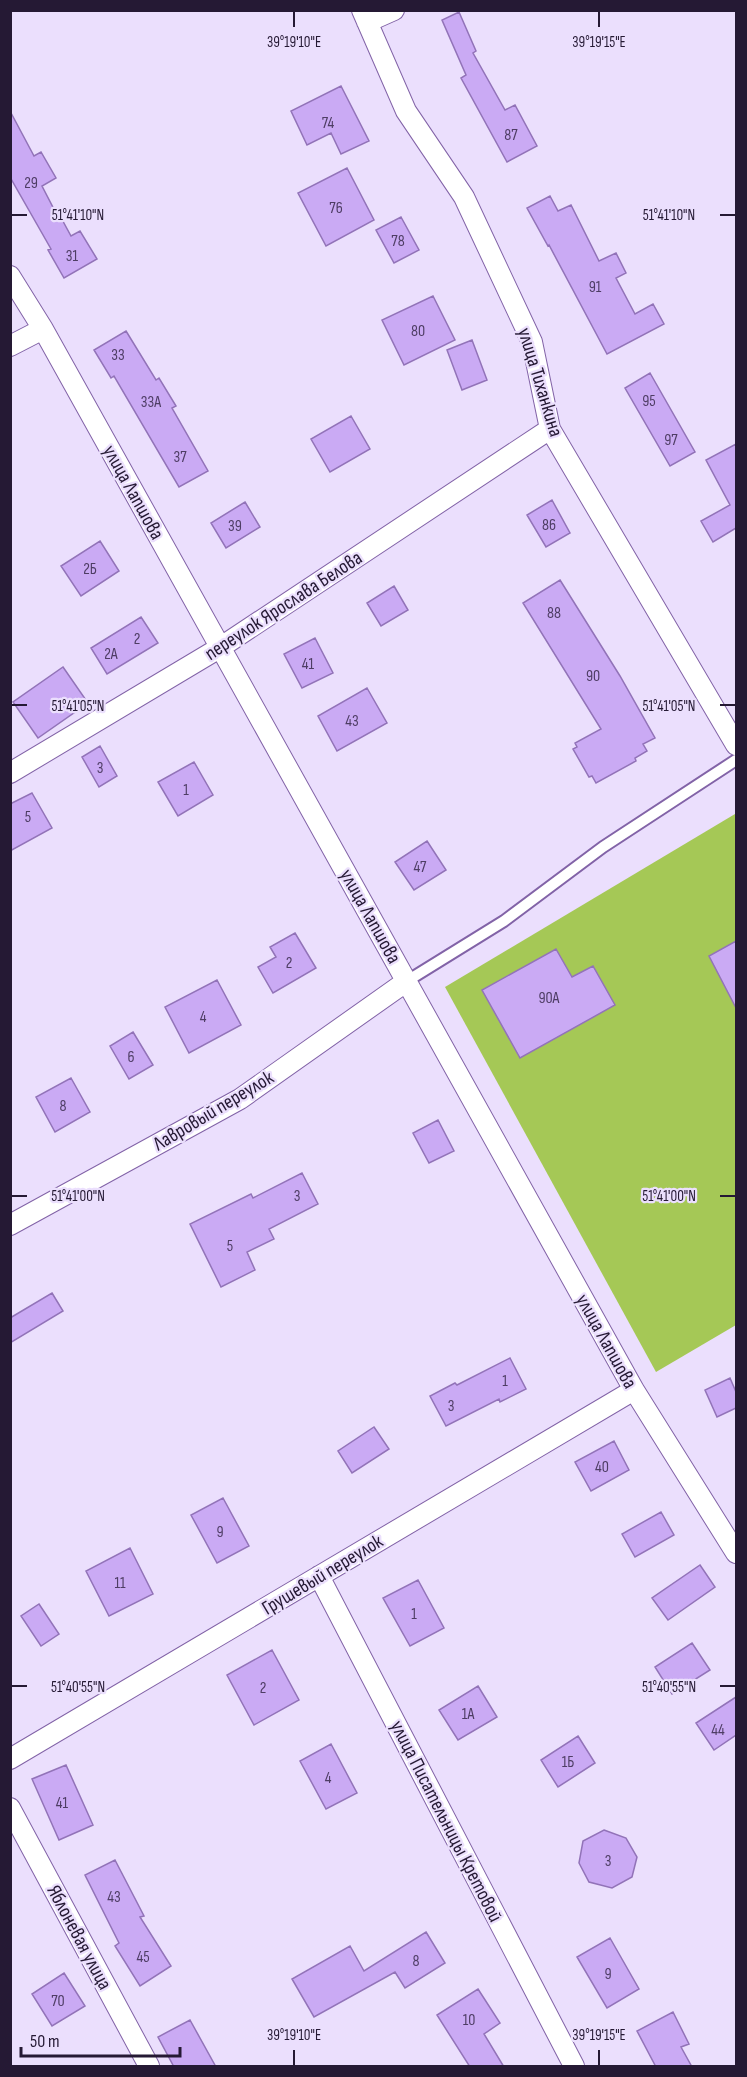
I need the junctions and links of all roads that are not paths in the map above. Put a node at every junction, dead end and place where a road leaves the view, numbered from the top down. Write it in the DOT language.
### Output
graph roads {
  1 [pos="394,10"];
  2 [pos="365,16"];
  3 [pos="10,276"];
  4 [pos="43,329"];
  5 [pos="10,346"];
  6 [pos="550,429"];
  7 [pos="221,648"];
  8 [pos="736,745"];
  9 [pos="736,760"];
  10 [pos="10,773"];
  11 [pos="407,981"];
  12 [pos="10,1225"];
  13 [pos="634,1390"];
  14 [pos="736,1554"];
  15 [pos="319,1576"];
  16 [pos="10,1759"];
  17 [pos="10,1808"];
  18 [pos="149,2067"];
  19 [pos="574,2067"];
  1 -- 2 [label="street"];
  2 -- 6 [label="street, улица Тиханкина"];
  3 -- 4 [label="street, улица Лапшова"];
  4 -- 5 [label="street"];
  4 -- 7 [label="street, улица Лапшова"];
  6 -- 7 [label="street, переулок Ярослава Белова"];
  6 -- 8 [label="street, улица Тиханкина"];
  7 -- 10 [label="street, переулок Ярослава Белова"];
  7 -- 11 [label="street, улица Лапшова"];
  9 -- 11 [label="lane"];
  11 -- 12 [label="street, Лавровый переулок"];
  11 -- 13 [label="street, улица Лапшова"];
  13 -- 14 [label="street, улица Лапшова"];
  13 -- 15 [label="street, Грушевый переулок"];
  15 -- 16 [label="street, Грушевый переулок"];
  15 -- 19 [label="street, улица Писательницы Кретовой"];
  17 -- 18 [label="street, Яблоневая улица"];
}
